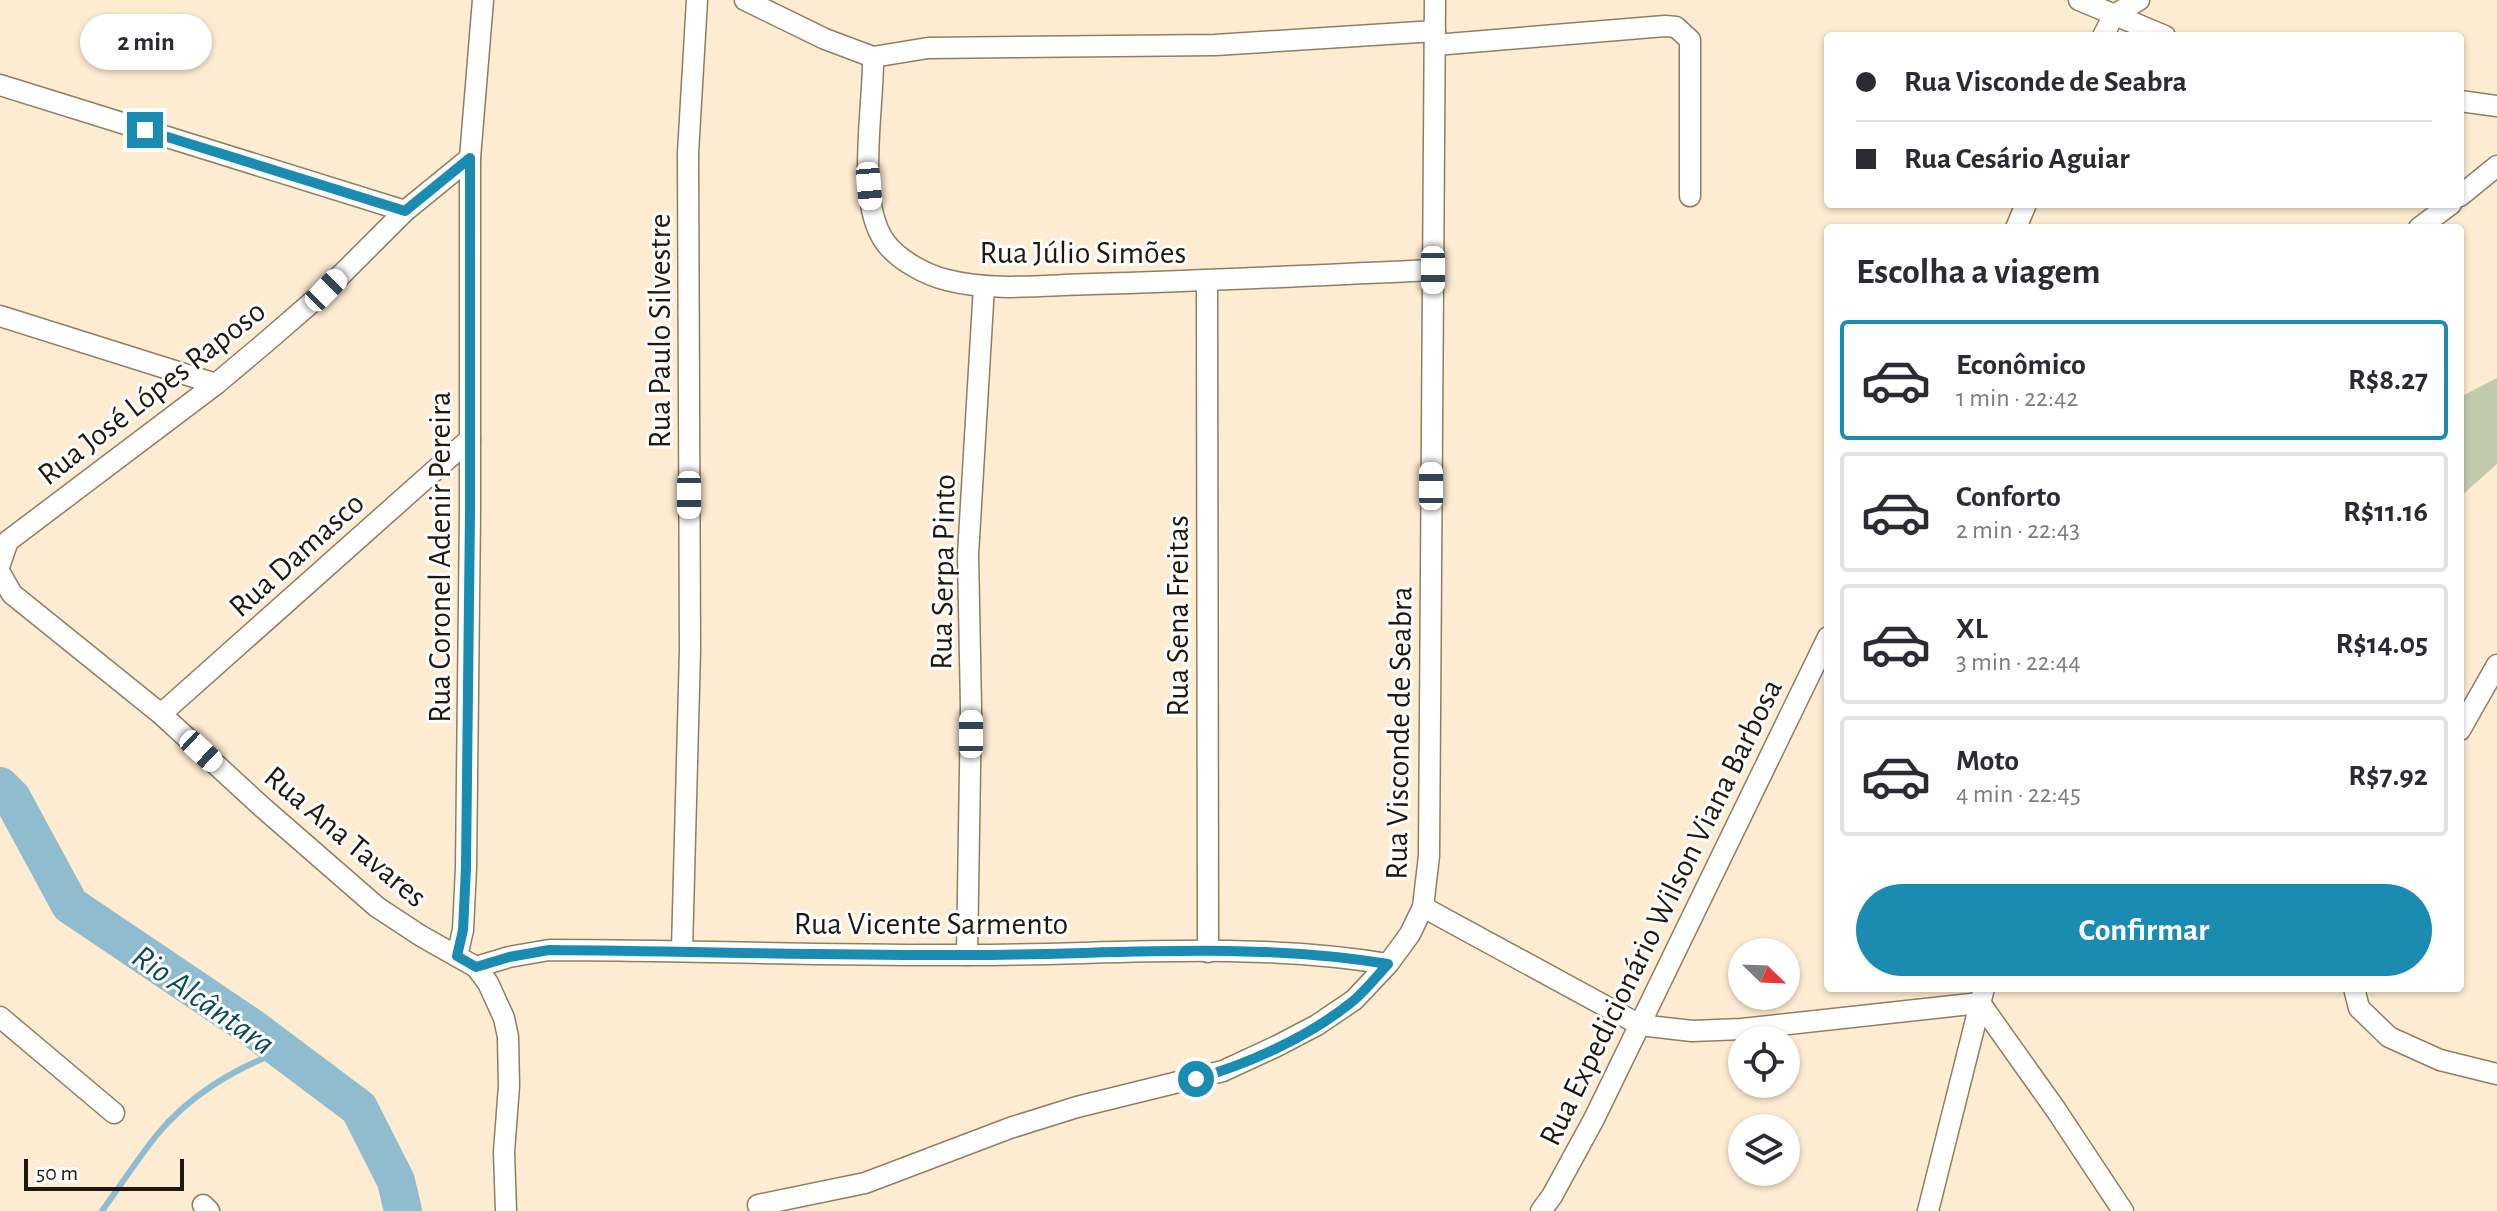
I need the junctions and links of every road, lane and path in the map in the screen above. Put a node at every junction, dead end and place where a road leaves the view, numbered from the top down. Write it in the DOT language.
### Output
graph roads {
  1 [pos="483,0"];
  2 [pos="697,0"];
  3 [pos="745,0"];
  4 [pos="1435,0"];
  5 [pos="2079,0"];
  6 [pos="2139,0"];
  7 [pos="2114,15"];
  8 [pos="2105,32"];
  9 [pos="2155,32"];
  10 [pos="1435,38"];
  11 [pos="873,57"];
  12 [pos="0,85"];
  13 [pos="2464,102"];
  14 [pos="2497,106"];
  15 [pos="470,158"];
  16 [pos="2497,166"];
  17 [pos="2464,193"];
  18 [pos="1690,196"];
  19 [pos="2446,208"];
  20 [pos="405,211"];
  21 [pos="2424,224"];
  22 [pos="1433,270"];
  23 [pos="1207,281"];
  24 [pos="984,286"];
  25 [pos="0,316"];
  26 [pos="216,384"];
  27 [pos="470,439"];
  28 [pos="0,564"];
  29 [pos="0,573"];
  30 [pos="1824,645"];
  31 [pos="2497,665"];
  32 [pos="161,714"];
  33 [pos="2464,723"];
  34 [pos="1423,907"];
  35 [pos="682,950"];
  36 [pos="1208,952"];
  37 [pos="967,955"];
  38 [pos="457,956"];
  39 [pos="1388,964"];
  40 [pos="476,967"];
  41 [pos="2355,992"];
  42 [pos="1982,995"];
  43 [pos="0,1017"];
  44 [pos="1640,1025"];
  45 [pos="2497,1074"];
  46 [pos="114,1113"];
  47 [pos="758,1205"];
  48 [pos="506,1211"];
  49 [pos="1541,1211"];
  50 [pos="1928,1211"];
  51 [pos="2123,1211"];
  1 -- 15 [label="street, Rua Coronel Adenir Pereira"];
  2 -- 35 [label="street, Rua Paulo Silvestre"];
  3 -- 11 [label="street"];
  4 -- 10 [label="street, Rua Visconde de Seabra"];
  5 -- 7 [label="street"];
  6 -- 7 [label="street"];
  7 -- 8 [label="street"];
  7 -- 9 [label="street"];
  10 -- 11 [label="street"];
  10 -- 18 [label="street"];
  10 -- 22 [label="street, Rua Visconde de Seabra"];
  11 -- 24 [label="street, Rua Júlio Simões"];
  12 -- 20 [label="street"];
  13 -- 14 [label="street"];
  15 -- 20 [label="street, Rua José Lópes Raposo"];
  15 -- 27 [label="street, Rua Coronel Adenir Pereira"];
  16 -- 17 [label="street"];
  19 -- 21 [label="street"];
  20 -- 26 [label="street, Rua José Lópes Raposo"];
  22 -- 23 [label="street, Rua Júlio Simões"];
  22 -- 34 [label="street, Rua Visconde de Seabra"];
  23 -- 24 [label="street, Rua Júlio Simões"];
  23 -- 36 [label="street, Rua Sena Freitas"];
  24 -- 37 [label="street, Rua Serpa Pinto"];
  25 -- 26 [label="street"];
  26 -- 28 [label="street, Rua José Lópes Raposo"];
  27 -- 32 [label="street, Rua Damasco"];
  27 -- 38 [label="street, Rua Coronel Adenir Pereira"];
  29 -- 32 [label="street, Rua Ana Tavares"];
  30 -- 44 [label="street, Rua Expedicionário Wilson Viana Barbosa"];
  31 -- 33 [label="street"];
  32 -- 38 [label="street, Rua Ana Tavares"];
  34 -- 39 [label="street, Rua Visconde de Seabra"];
  34 -- 44 [label="street"];
  35 -- 37 [label="street, Rua Vicente Sarmento"];
  35 -- 40 [label="street, Rua Vicente Sarmento"];
  36 -- 37 [label="street, Rua Vicente Sarmento"];
  36 -- 39 [label="street, Rua Vicente Sarmento"];
  38 -- 40 [label="street, Rua Ana Tavares"];
  39 -- 47 [label="street, Rua Visconde de Seabra"];
  40 -- 48 [label="street, Rua Ana Tavares"];
  41 -- 45 [label="street"];
  42 -- 44 [label="street"];
  42 -- 50 [label="street"];
  42 -- 51 [label="street"];
  43 -- 46 [label="street"];
  44 -- 49 [label="street, Rua Expedicionário Wilson Viana Barbosa"];
}
